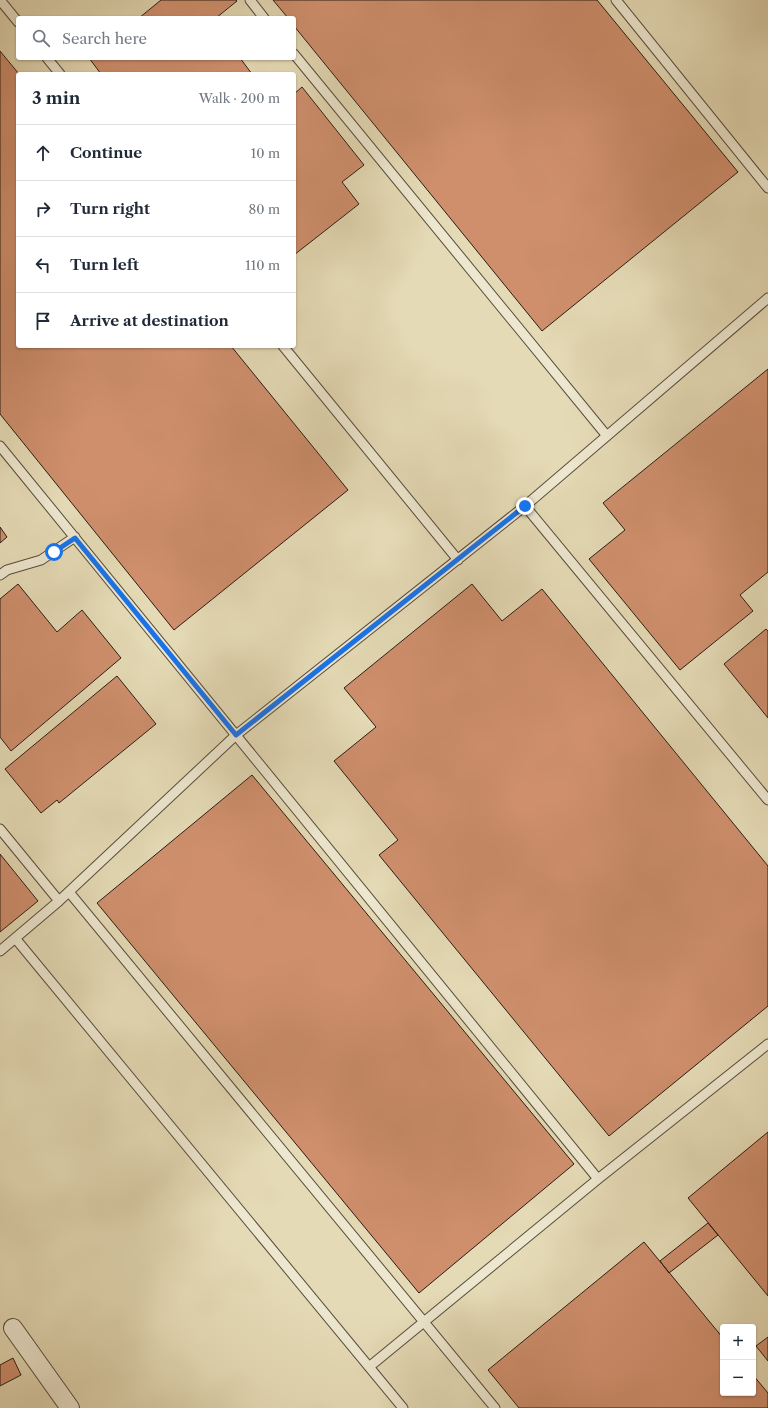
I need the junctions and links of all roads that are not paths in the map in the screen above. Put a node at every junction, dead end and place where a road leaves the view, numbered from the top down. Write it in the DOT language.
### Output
graph roads {
  1 [pos="0,0"];
  2 [pos="250,0"];
  3 [pos="616,0"];
  4 [pos="262,16"];
  5 [pos="16,20"];
  6 [pos="296,56"];
  7 [pos="49,60"];
  8 [pos="58,72"];
  9 [pos="768,188"];
  10 [pos="768,298"];
  11 [pos="285,348"];
  12 [pos="607,436"];
  13 [pos="0,446"];
  14 [pos="525,506"];
  15 [pos="75,538"];
  16 [pos="458,560"];
  17 [pos="0,574"];
  18 [pos="236,735"];
  19 [pos="768,800"];
  20 [pos="0,829"];
  21 [pos="69,892"];
  22 [pos="59,901"];
  23 [pos="15,938"];
  24 [pos="0,951"];
  25 [pos="768,1044"];
  26 [pos="598,1179"];
  27 [pos="424,1322"];
  28 [pos="13,1328"];
  29 [pos="369,1367"];
  30 [pos="70,1408"];
  31 [pos="403,1408"];
  32 [pos="495,1408"];
  1 -- 5 [label="lane"];
  2 -- 4 [label="lane"];
  3 -- 9 [label="lane"];
  6 -- 12 [label="lane"];
  7 -- 8 [label="lane"];
  10 -- 12 [label="lane"];
  11 -- 16 [label="lane"];
  12 -- 14 [label="lane"];
  13 -- 15 [label="lane"];
  14 -- 16 [label="lane"];
  14 -- 19 [label="lane"];
  15 -- 17 [label="lane"];
  15 -- 18 [label="lane"];
  16 -- 18 [label="lane"];
  18 -- 21 [label="lane"];
  18 -- 26 [label="lane"];
  20 -- 22 [label="lane"];
  21 -- 22 [label="lane"];
  21 -- 27 [label="lane"];
  22 -- 23 [label="lane"];
  23 -- 24 [label="lane"];
  23 -- 29 [label="lane"];
  25 -- 26 [label="lane"];
  26 -- 27 [label="lane"];
  27 -- 29 [label="lane"];
  27 -- 32 [label="lane"];
  28 -- 30 [label="street"];
  29 -- 31 [label="lane"];
}
